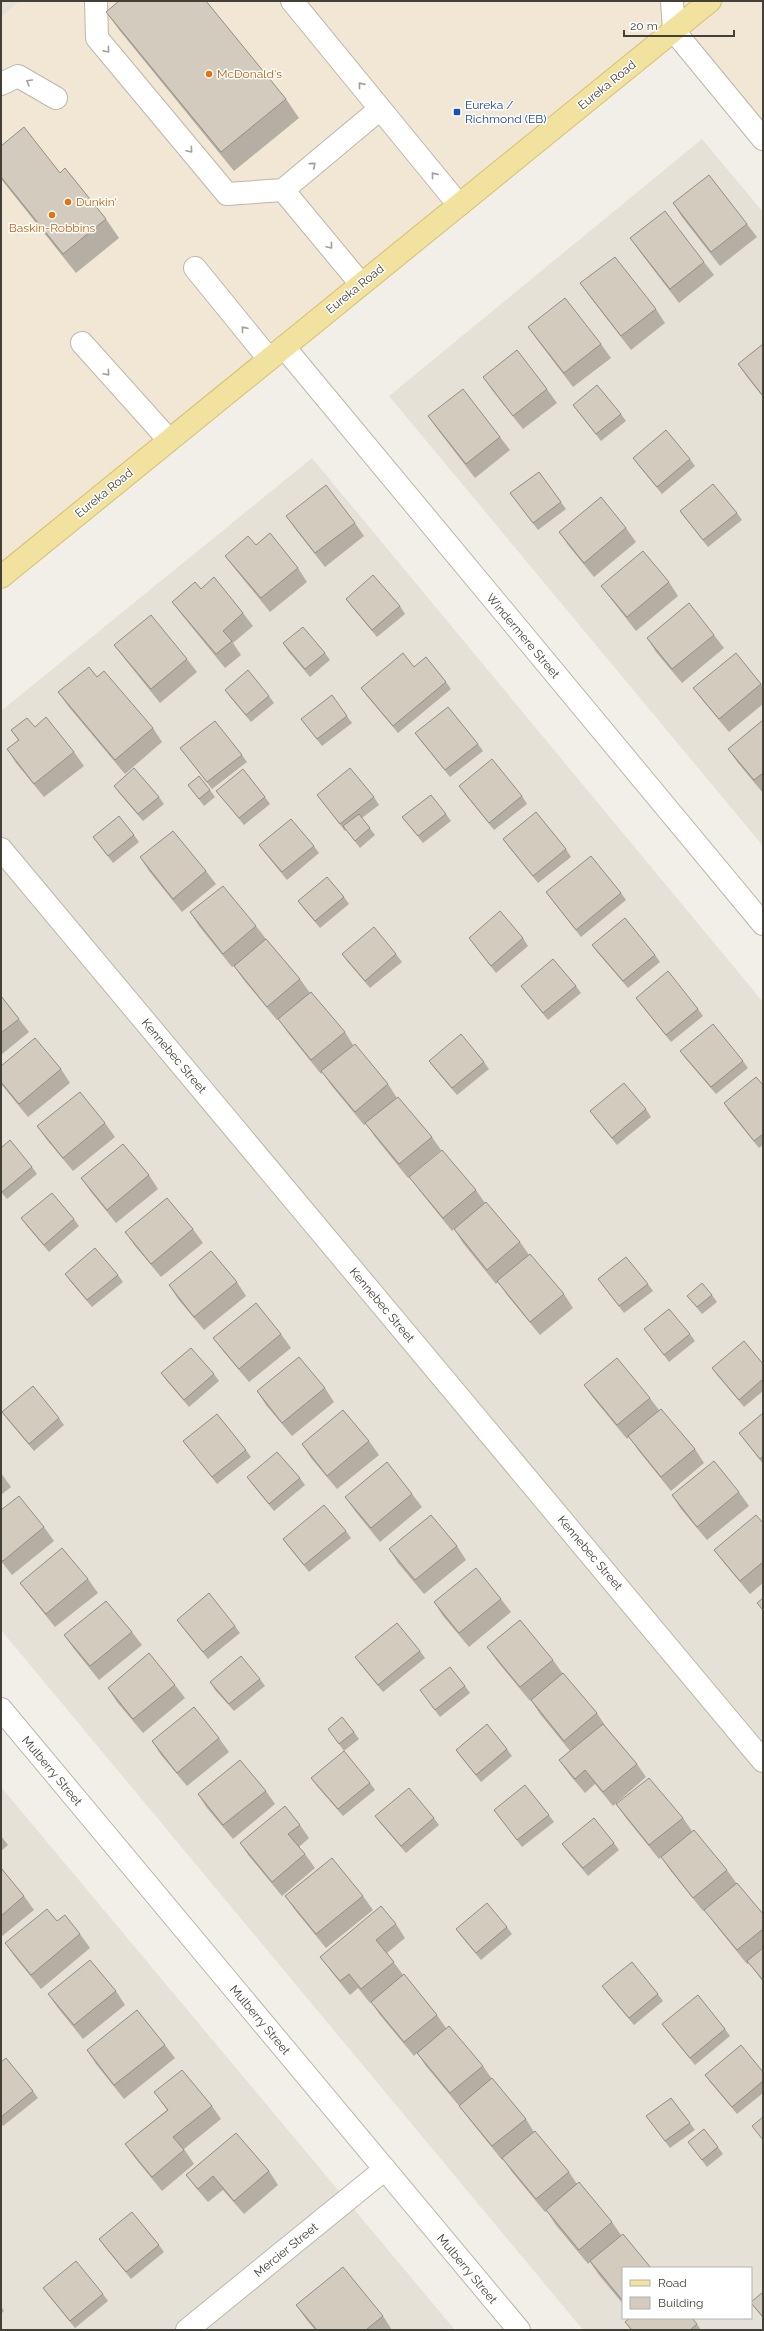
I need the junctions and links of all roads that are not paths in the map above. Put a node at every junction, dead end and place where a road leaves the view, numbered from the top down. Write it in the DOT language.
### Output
graph roads {
  1 [pos="96,1"];
  2 [pos="292,1"];
  3 [pos="672,1"];
  4 [pos="710,1"];
  5 [pos="674,30"];
  6 [pos="1,84"];
  7 [pos="56,98"];
  8 [pos="380,109"];
  9 [pos="763,139"];
  10 [pos="283,190"];
  11 [pos="459,205"];
  12 [pos="195,268"];
  13 [pos="361,284"];
  14 [pos="82,343"];
  15 [pos="276,353"];
  16 [pos="169,440"];
  17 [pos="1,578"];
  18 [pos="1,849"];
  19 [pos="763,924"];
  20 [pos="1,1710"];
  21 [pos="763,1761"];
  22 [pos="385,2170"];
  23 [pos="188,2330"];
  24 [pos="519,2330"];
  1 -- 10 [label="street, one-way"];
  8 -- 2 [label="street, one-way"];
  3 -- 5 [label="street"];
  4 -- 5 [label="main road, Eureka Road"];
  5 -- 9 [label="street"];
  5 -- 11 [label="main road, Eureka Road"];
  7 -- 6 [label="street, one-way"];
  10 -- 8 [label="street, one-way"];
  11 -- 8 [label="street, one-way"];
  10 -- 13 [label="street, one-way"];
  11 -- 13 [label="main road, Eureka Road"];
  15 -- 12 [label="street, Windermere Street, one-way"];
  13 -- 15 [label="main road, Eureka Road"];
  14 -- 16 [label="street, one-way"];
  15 -- 16 [label="main road, Eureka Road"];
  15 -- 19 [label="street, Windermere Street"];
  16 -- 17 [label="main road, Eureka Road"];
  18 -- 21 [label="street, Kennebec Street"];
  20 -- 22 [label="street, Mulberry Street"];
  22 -- 23 [label="street, Mercier Street"];
  22 -- 24 [label="street, Mulberry Street"];
}
